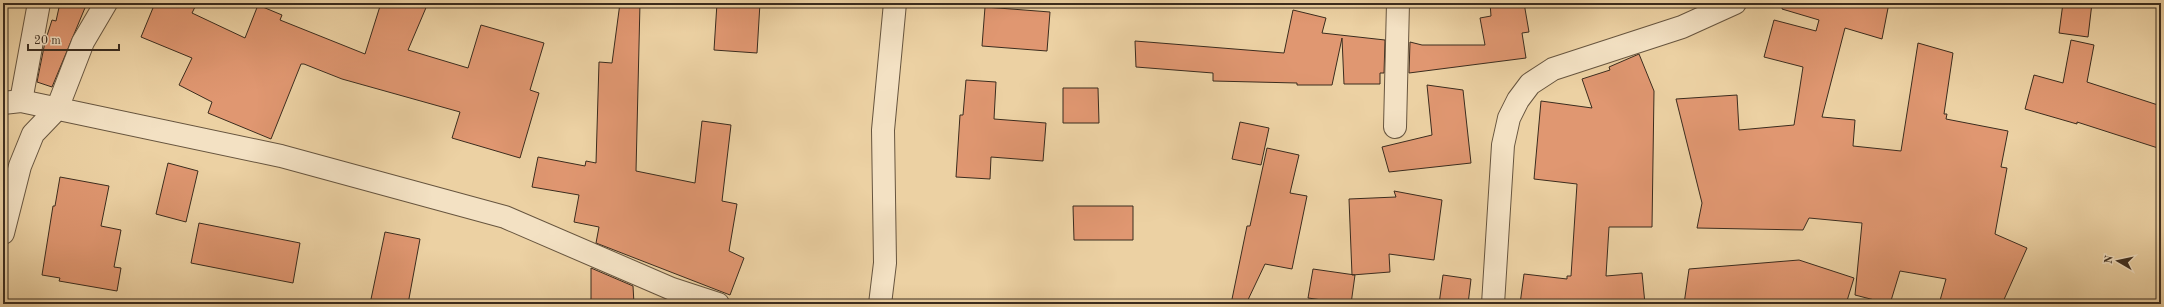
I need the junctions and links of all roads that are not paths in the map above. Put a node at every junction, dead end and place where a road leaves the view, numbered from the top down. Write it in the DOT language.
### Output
graph roads {
  1 [pos="39,3"];
  2 [pos="106,3"];
  3 [pos="895,3"];
  4 [pos="1398,3"];
  5 [pos="1735,3"];
  6 [pos="12,102"];
  7 [pos="57,110"];
  8 [pos="1395,127"];
  9 [pos="3,233"];
  10 [pos="718,304"];
  11 [pos="880,304"];
  12 [pos="1493,304"];
  1 -- 6 [label="street"];
  2 -- 7 [label="street"];
  3 -- 11 [label="street"];
  4 -- 8 [label="street"];
  5 -- 12 [label="street"];
  6 -- 7 [label="street"];
  7 -- 9 [label="street"];
  7 -- 10 [label="street"];
}
